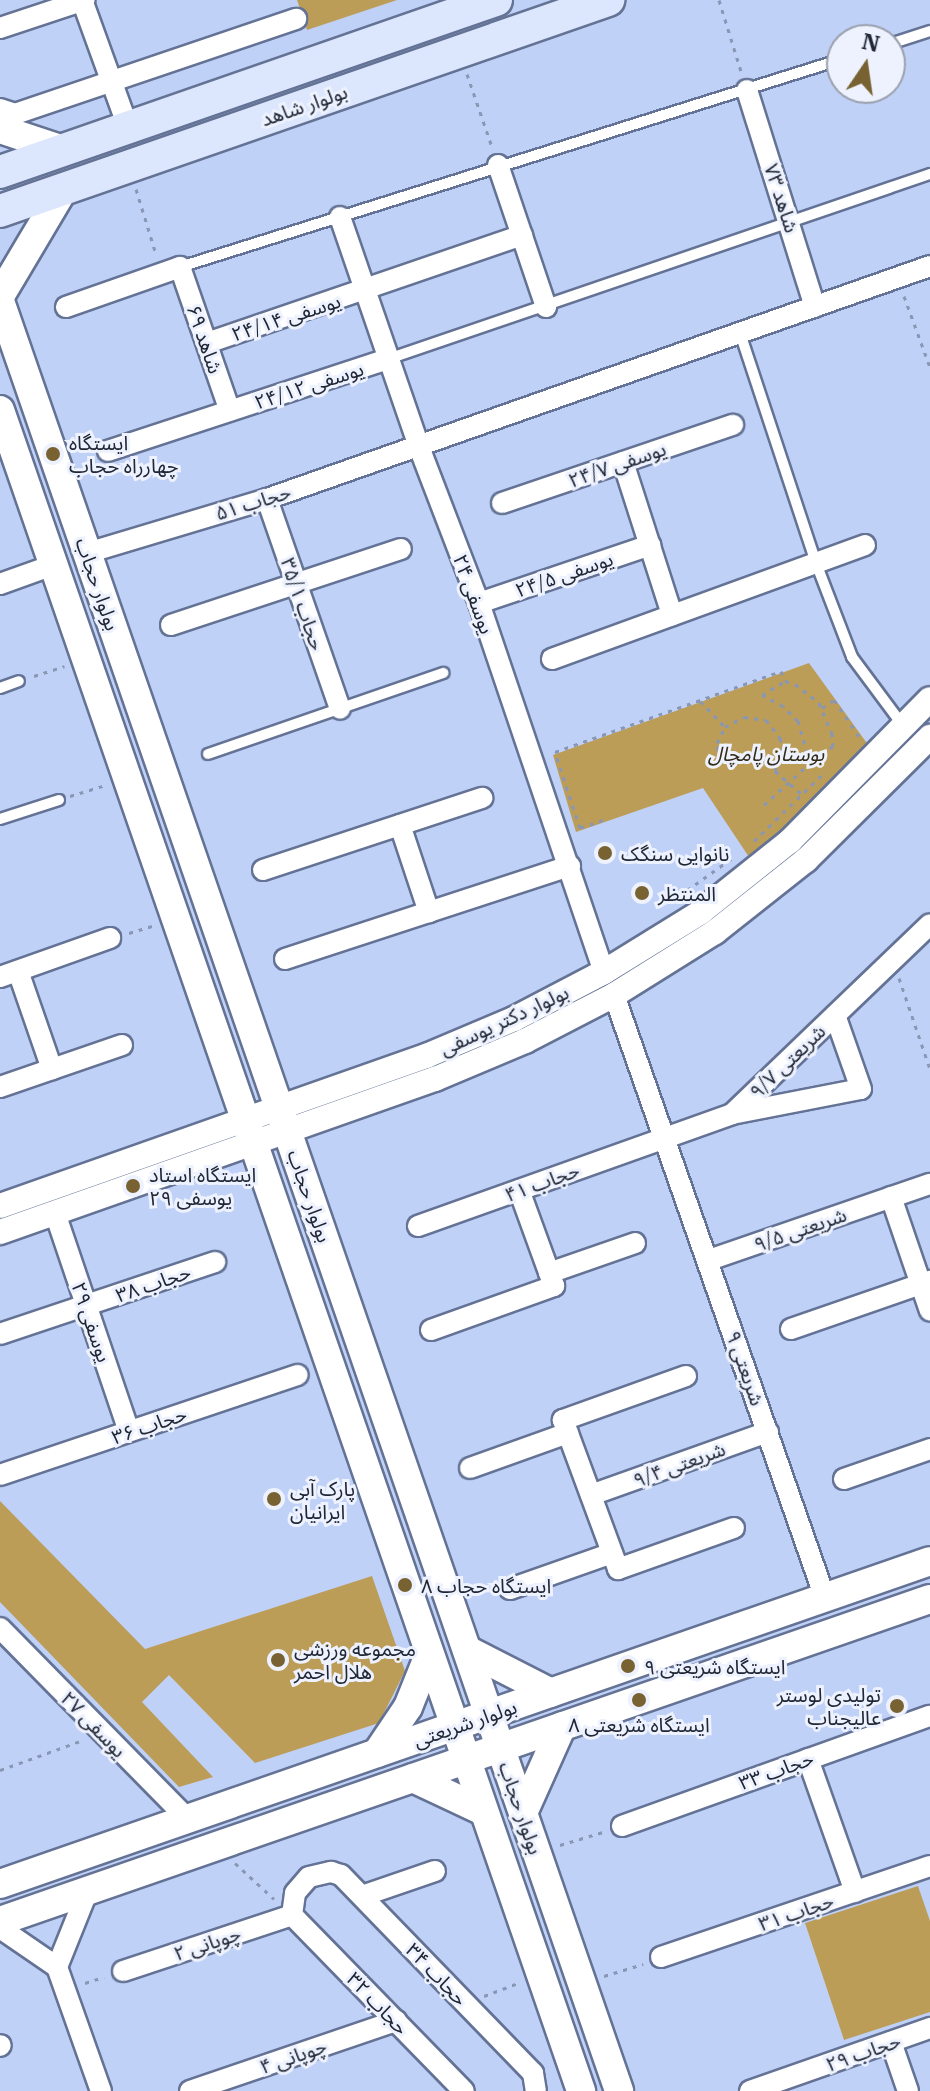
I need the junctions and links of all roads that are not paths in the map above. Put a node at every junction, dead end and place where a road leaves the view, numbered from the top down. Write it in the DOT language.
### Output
graph roads {
  1 [pos="83,0"];
  2 [pos="496,0"];
  3 [pos="608,0"];
  4 [pos="296,19"];
  5 [pos="0,28"];
  6 [pos="930,31"];
  7 [pos="906,39"];
  8 [pos="826,64"];
  9 [pos="111,80"];
  10 [pos="747,90"];
  11 [pos="0,109"];
  12 [pos="128,127"];
  13 [pos="0,129"];
  14 [pos="63,150"];
  15 [pos="498,165"];
  16 [pos="0,172"];
  17 [pos="930,174"];
  18 [pos="64,188"];
  19 [pos="0,211"];
  20 [pos="340,217"];
  21 [pos="790,221"];
  22 [pos="522,235"];
  23 [pos="930,266"];
  24 [pos="171,270"];
  25 [pos="366,291"];
  26 [pos="0,298"];
  27 [pos="66,307"];
  28 [pos="546,307"];
  29 [pos="815,307"];
  30 [pos="740,333"];
  31 [pos="207,343"];
  32 [pos="388,359"];
  33 [pos="0,410"];
  34 [pos="230,411"];
  35 [pos="733,425"];
  36 [pos="419,447"];
  37 [pos="108,451"];
  38 [pos="623,462"];
  39 [pos="267,499"];
  40 [pos="502,503"];
  41 [pos="650,545"];
  42 [pos="865,545"];
  43 [pos="401,549"];
  44 [pos="87,553"];
  45 [pos="816,563"];
  46 [pos="53,565"];
  47 [pos="296,583"];
  48 [pos="0,584"];
  49 [pos="479,603"];
  50 [pos="672,615"];
  51 [pos="171,625"];
  52 [pos="552,659"];
  53 [pos="443,673"];
  54 [pos="19,681"];
  55 [pos="0,688"];
  56 [pos="930,699"];
  57 [pos="340,709"];
  58 [pos="904,728"];
  59 [pos="930,737"];
  60 [pos="208,754"];
  61 [pos="482,798"];
  62 [pos="59,800"];
  63 [pos="0,819"];
  64 [pos="400,825"];
  65 [pos="570,866"];
  66 [pos="263,870"];
  67 [pos="429,912"];
  68 [pos="930,924"];
  69 [pos="110,938"];
  70 [pos="285,959"];
  71 [pos="604,972"];
  72 [pos="9,974"];
  73 [pos="614,995"];
  74 [pos="835,1015"];
  75 [pos="122,1045"];
  76 [pos="52,1069"];
  77 [pos="0,1087"];
  78 [pos="732,1114"];
  79 [pos="284,1122"];
  80 [pos="249,1134"];
  81 [pos="665,1138"];
  82 [pos="930,1184"];
  83 [pos="519,1190"];
  84 [pos="891,1197"];
  85 [pos="0,1206"];
  86 [pos="55,1213"];
  87 [pos="418,1226"];
  88 [pos="0,1232"];
  89 [pos="635,1243"];
  90 [pos="709,1260"];
  91 [pos="215,1262"];
  92 [pos="551,1280"];
  93 [pos="926,1283"];
  94 [pos="86,1306"];
  95 [pos="930,1311"];
  96 [pos="791,1329"];
  97 [pos="431,1330"];
  98 [pos="0,1334"];
  99 [pos="298,1375"];
  100 [pos="686,1376"];
  101 [pos="129,1431"];
  102 [pos="768,1432"];
  103 [pos="568,1433"];
  104 [pos="930,1449"];
  105 [pos="470,1468"];
  106 [pos="0,1475"];
  107 [pos="844,1479"];
  108 [pos="591,1495"];
  109 [pos="734,1528"];
  110 [pos="612,1553"];
  111 [pos="930,1561"];
  112 [pos="510,1589"];
  113 [pos="825,1598"];
  114 [pos="930,1599"];
  115 [pos="0,1628"];
  116 [pos="467,1650"];
  117 [pos="429,1655"];
  118 [pos="551,1693"];
  119 [pos="489,1715"];
  120 [pos="930,1716"];
  121 [pos="562,1726"];
  122 [pos="453,1727"];
  123 [pos="500,1747"];
  124 [pos="377,1753"];
  125 [pos="808,1759"];
  126 [pos="465,1760"];
  127 [pos="413,1778"];
  128 [pos="483,1811"];
  129 [pos="523,1813"];
  130 [pos="188,1819"];
  131 [pos="622,1826"];
  132 [pos="930,1866"];
  133 [pos="435,1871"];
  134 [pos="0,1884"];
  135 [pos="88,1890"];
  136 [pos="855,1892"];
  137 [pos="362,1896"];
  138 [pos="292,1915"];
  139 [pos="0,1921"];
  140 [pos="0,1928"];
  141 [pos="661,1957"];
  142 [pos="57,1967"];
  143 [pos="123,1971"];
  144 [pos="396,2021"];
  145 [pos="930,2028"];
  146 [pos="891,2042"];
  147 [pos="535,2082"];
  148 [pos="101,2091"];
  149 [pos="190,2091"];
  150 [pos="464,2091"];
  151 [pos="581,2091"];
  152 [pos="619,2091"];
  153 [pos="750,2091"];
  154 [pos="908,2091"];
  1 -- 5 [label="street"];
  1 -- 9 [label="street"];
  2 -- 12 [label="main road, بولوار شاهد"];
  3 -- 18 [label="main road, بولوار شاهد"];
  4 -- 9 [label="street"];
  6 -- 7 [label="lane"];
  8 -- 10 [label="lane"];
  9 -- 11 [label="street"];
  9 -- 12 [label="street"];
  10 -- 15 [label="lane"];
  10 -- 21 [label="street, شاهد ۷۳"];
  12 -- 14 [label="main road, بولوار شاهد"];
  13 -- 14 [label="main road"];
  14 -- 16 [label="main road, بولوار شاهد"];
  15 -- 20 [label="lane"];
  15 -- 22 [label="street"];
  17 -- 21 [label="lane"];
  18 -- 19 [label="main road, بولوار شاهد"];
  18 -- 26 [label="main road"];
  20 -- 24 [label="lane"];
  20 -- 25 [label="street, یوسفی ۲۴"];
  21 -- 28 [label="lane"];
  21 -- 29 [label="street, شاهد ۷۳"];
  22 -- 25 [label="street, یوسفی ۲۴/۱۴"];
  22 -- 28 [label="street"];
  23 -- 29 [label="street, حجاب ۵۱"];
  24 -- 27 [label="street"];
  24 -- 31 [label="street, شاهد ۶۹"];
  25 -- 31 [label="street, یوسفی ۲۴/۱۴"];
  25 -- 32 [label="street, یوسفی ۲۴"];
  26 -- 44 [label="main road, بولوار حجاب"];
  28 -- 32 [label="lane"];
  29 -- 30 [label="street, حجاب ۵۱"];
  30 -- 36 [label="street, حجاب ۵۱"];
  30 -- 45 [label="lane"];
  31 -- 34 [label="street, شاهد ۶۹"];
  32 -- 34 [label="street, یوسفی ۲۴/۱۲"];
  32 -- 36 [label="street, یوسفی ۲۴"];
  33 -- 46 [label="main road, بولوار حجاب"];
  34 -- 37 [label="street, یوسفی ۲۴/۱۲"];
  35 -- 38 [label="street, یوسفی ۲۴/۷"];
  36 -- 39 [label="street, حجاب ۵۱"];
  36 -- 49 [label="street, یوسفی ۲۴"];
  38 -- 40 [label="street, یوسفی ۲۴/۷"];
  38 -- 41 [label="street"];
  39 -- 44 [label="street, حجاب ۵۱"];
  39 -- 47 [label="street, حجاب ۳۵/۱"];
  41 -- 49 [label="street, یوسفی ۲۴/۵"];
  41 -- 50 [label="street"];
  42 -- 45 [label="street"];
  43 -- 47 [label="street"];
  44 -- 79 [label="main road, بولوار حجاب"];
  45 -- 50 [label="street"];
  45 -- 58 [label="lane"];
  46 -- 48 [label="street"];
  46 -- 80 [label="main road, بولوار حجاب"];
  47 -- 51 [label="street"];
  47 -- 57 [label="street, حجاب ۳۵/۱"];
  49 -- 65 [label="street, یوسفی ۲۴"];
  50 -- 52 [label="street"];
  53 -- 57 [label="lane"];
  54 -- 55 [label="lane"];
  56 -- 58 [label="street, بولوار دکتر یوسفی"];
  57 -- 60 [label="lane"];
  58 -- 71 [label="street, بولوار دکتر یوسفی"];
  59 -- 73 [label="street, بولوار دکتر یوسفی"];
  61 -- 64 [label="street"];
  62 -- 63 [label="lane"];
  64 -- 66 [label="street"];
  64 -- 67 [label="street"];
  65 -- 67 [label="street"];
  65 -- 71 [label="street, یوسفی ۲۴"];
  67 -- 70 [label="street"];
  68 -- 74 [label="street, شریعتی ۹/۷"];
  69 -- 72 [label="street"];
  71 -- 73 [label="street"];
  71 -- 79 [label="street, بولوار دکتر یوسفی"];
  72 -- 76 [label="street"];
  73 -- 79 [label="street, بولوار دکتر یوسفی"];
  73 -- 81 [label="street, شریعتی ۹"];
  74 -- 78 [label="street, شریعتی ۹/۷"];
  74 -- 78 [label="street"];
  75 -- 76 [label="street"];
  76 -- 77 [label="street"];
  78 -- 81 [label="street, شریعتی ۹/۷"];
  79 -- 80 [label="street, بولوار دکتر یوسفی"];
  79 -- 116 [label="main road, بولوار حجاب"];
  80 -- 85 [label="street, بولوار دکتر یوسفی"];
  80 -- 86 [label="street, بولوار دکتر یوسفی"];
  80 -- 117 [label="main road, بولوار حجاب"];
  81 -- 83 [label="street, حجاب ۴۱"];
  81 -- 90 [label="street, شریعتی ۹"];
  82 -- 84 [label="street, شریعتی ۹/۵"];
  83 -- 87 [label="street, حجاب ۴۱"];
  83 -- 92 [label="street"];
  84 -- 90 [label="street, شریعتی ۹/۵"];
  84 -- 93 [label="street"];
  86 -- 88 [label="street, بولوار دکتر یوسفی"];
  86 -- 94 [label="street, یوسفی ۲۹"];
  89 -- 92 [label="street"];
  90 -- 102 [label="street, شریعتی ۹"];
  91 -- 94 [label="street, حجاب ۳۸"];
  92 -- 97 [label="street"];
  93 -- 95 [label="street"];
  93 -- 96 [label="street"];
  94 -- 98 [label="street, حجاب ۳۸"];
  94 -- 101 [label="street, یوسفی ۲۹"];
  99 -- 101 [label="street, حجاب ۳۶"];
  100 -- 103 [label="street"];
  101 -- 106 [label="street, حجاب ۳۶"];
  102 -- 108 [label="street, شریعتی ۹/۴"];
  102 -- 113 [label="street, شریعتی ۹"];
  103 -- 105 [label="street"];
  103 -- 108 [label="street"];
  104 -- 107 [label="street"];
  108 -- 110 [label="street"];
  109 -- 110 [label="street"];
  110 -- 112 [label="street"];
  111 -- 113 [label="main road, بولوار شریعتی"];
  113 -- 118 [label="main road, بولوار شریعتی"];
  114 -- 121 [label="main road, بولوار شریعتی"];
  115 -- 130 [label="street, یوسفی ۲۷"];
  116 -- 118 [label="main road"];
  116 -- 119 [label="main road, بولوار حجاب"];
  117 -- 122 [label="main road, بولوار حجاب"];
  117 -- 124 [label="main road"];
  118 -- 119 [label="main road, بولوار شریعتی"];
  119 -- 122 [label="main road, بولوار شریعتی"];
  119 -- 123 [label="main road, بولوار حجاب"];
  120 -- 125 [label="street, حجاب ۳۳"];
  121 -- 123 [label="main road, بولوار شریعتی"];
  121 -- 129 [label="main road"];
  122 -- 124 [label="main road, بولوار شریعتی"];
  122 -- 126 [label="main road, بولوار حجاب"];
  123 -- 126 [label="main road, بولوار شریعتی"];
  123 -- 129 [label="main road, بولوار حجاب"];
  124 -- 130 [label="main road, بولوار شریعتی"];
  125 -- 131 [label="street, حجاب ۳۳"];
  125 -- 136 [label="street"];
  126 -- 127 [label="main road, بولوار شریعتی"];
  126 -- 128 [label="main road, بولوار حجاب"];
  127 -- 128 [label="main road"];
  127 -- 135 [label="main road, بولوار شریعتی"];
  128 -- 151 [label="main road, بولوار حجاب"];
  129 -- 152 [label="main road, بولوار حجاب"];
  130 -- 134 [label="main road, بولوار شریعتی"];
  132 -- 136 [label="street, حجاب ۳۱"];
  133 -- 137 [label="street"];
  135 -- 139 [label="main road, بولوار شریعتی"];
  135 -- 142 [label="street"];
  136 -- 141 [label="street, حجاب ۳۱"];
  137 -- 138 [label="street, حجاب ۳۴"];
  137 -- 147 [label="street, حجاب ۳۴"];
  138 -- 143 [label="street, چوپانی ۲"];
  138 -- 144 [label="street, حجاب ۳۲"];
  140 -- 142 [label="street"];
  142 -- 148 [label="street"];
  144 -- 149 [label="street, چوپانی ۴"];
  144 -- 150 [label="street, حجاب ۳۲"];
  145 -- 146 [label="street, حجاب ۲۹"];
  146 -- 153 [label="street, حجاب ۲۹"];
  146 -- 154 [label="street"];
}
